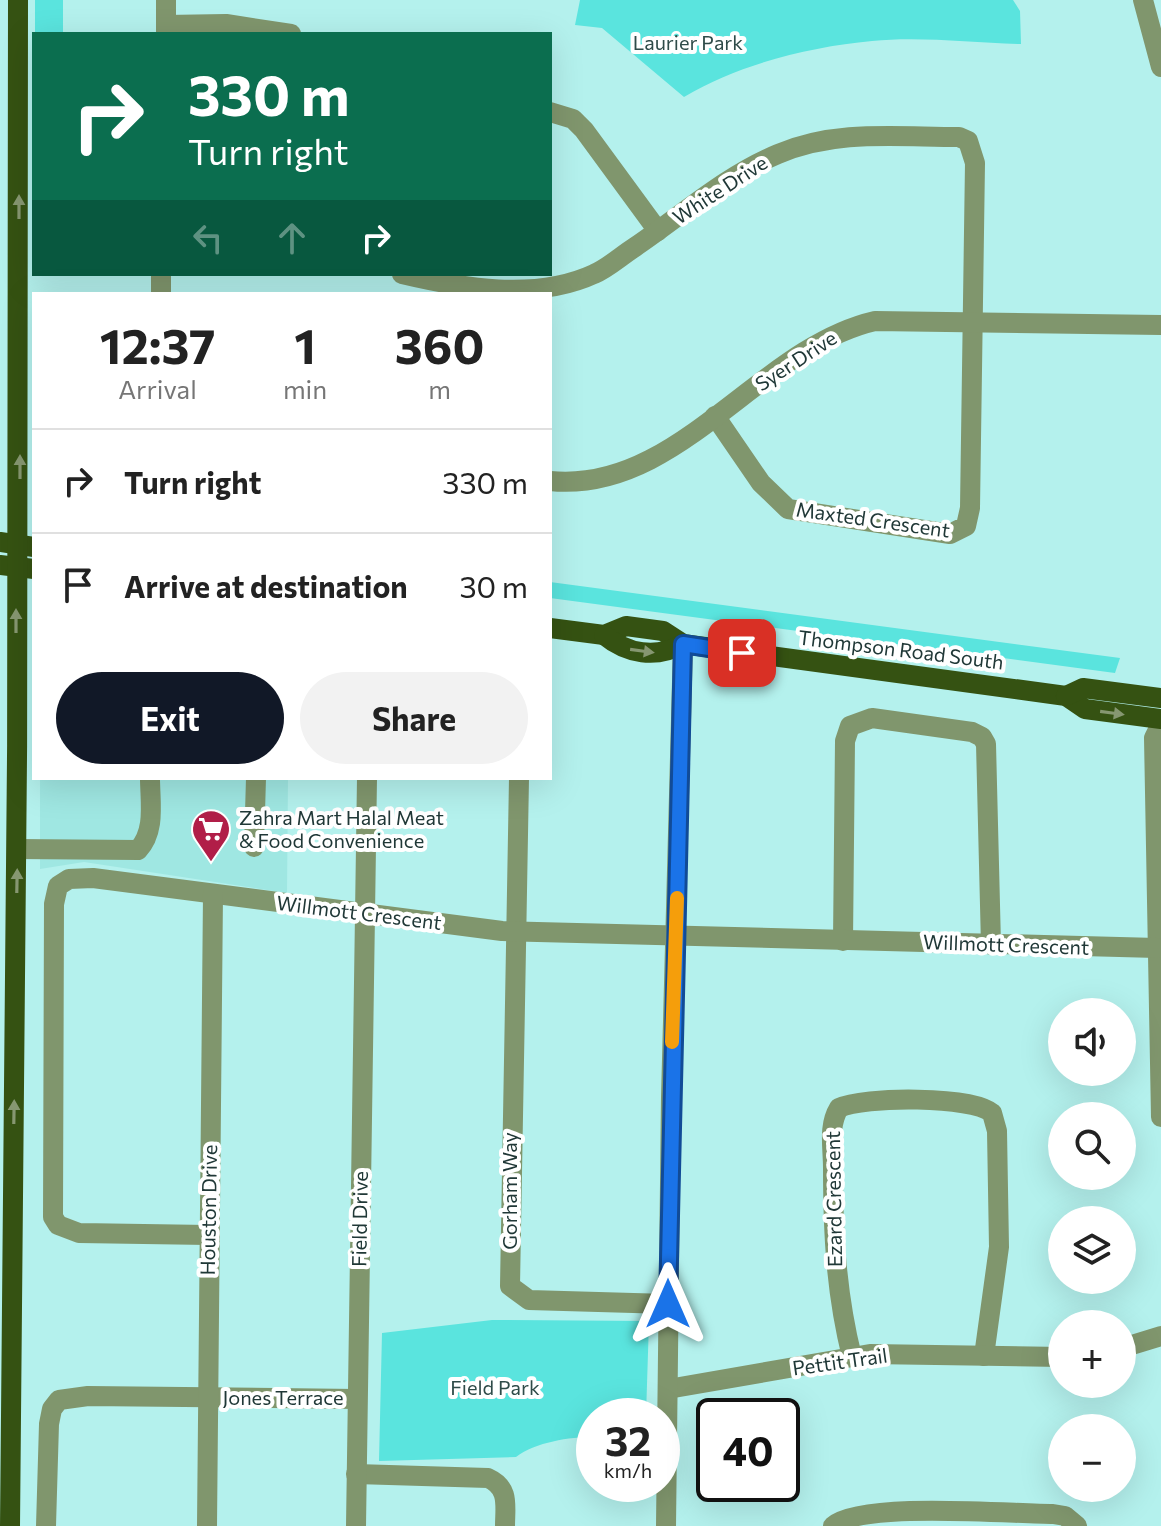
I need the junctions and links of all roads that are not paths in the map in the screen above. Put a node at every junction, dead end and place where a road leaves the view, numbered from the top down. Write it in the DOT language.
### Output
graph roads {
  1 [pos="18,0"];
  2 [pos="166,0"];
  3 [pos="1143,0"];
  4 [pos="166,29"];
  5 [pos="278,32"];
  6 [pos="1161,67"];
  7 [pos="552,113"];
  8 [pos="658,231"];
  9 [pos="415,276"];
  10 [pos="974,322"];
  11 [pos="1161,325"];
  12 [pos="715,416"];
  13 [pos="552,481"];
  14 [pos="17,545"];
  15 [pos="16,567"];
  16 [pos="552,628"];
  17 [pos="683,644"];
  18 [pos="1066,696"];
  19 [pos="1161,698"];
  20 [pos="1161,721"];
  21 [pos="150,780"];
  22 [pos="256,780"];
  23 [pos="367,780"];
  24 [pos="519,780"];
  25 [pos="254,847"];
  26 [pos="17,849"];
  27 [pos="138,850"];
  28 [pos="144,885"];
  29 [pos="213,894"];
  30 [pos="363,913"];
  31 [pos="517,932"];
  32 [pos="676,937"];
  33 [pos="843,941"];
  34 [pos="991,945"];
  35 [pos="1157,948"];
  36 [pos="1161,1117"];
  37 [pos="208,1235"];
  38 [pos="668,1304"];
  39 [pos="1161,1336"];
  40 [pos="1136,1344"];
  41 [pos="984,1356"];
  42 [pos="852,1357"];
  43 [pos="1048,1357"];
  44 [pos="668,1389"];
  45 [pos="208,1398"];
  46 [pos="357,1399"];
  47 [pos="356,1474"];
  48 [pos="10,1526"];
  49 [pos="46,1526"];
  50 [pos="207,1526"];
  51 [pos="356,1526"];
  52 [pos="505,1526"];
  53 [pos="666,1526"];
  54 [pos="833,1526"];
  55 [pos="1077,1526"];
  14 -- 1 [label="main road, one-way"];
  2 -- 4 [label="street"];
  3 -- 6 [label="street"];
  4 -- 5 [label="street"];
  7 -- 8 [label="street"];
  8 -- 9 [label="street, White Drive"];
  8 -- 10 [label="street, White Drive"];
  10 -- 11 [label="street, Syer Drive"];
  10 -- 12 [label="street, Syer Drive"];
  10 -- 12 [label="street, Maxted Crescent"];
  12 -- 13 [label="street, Syer Drive"];
  14 -- 15 [label="main road"];
  26 -- 15 [label="main road, one-way"];
  16 -- 17 [label="main road, Thompson Road South"];
  17 -- 18 [label="main road, Thompson Road South"];
  17 -- 32 [label="street"];
  18 -- 19 [label="main road, Thompson Road South"];
  18 -- 20 [label="main road, Thompson Road South, one-way"];
  20 -- 35 [label="street"];
  21 -- 27 [label="street"];
  22 -- 25 [label="street"];
  23 -- 30 [label="street, Field Drive"];
  24 -- 31 [label="street"];
  26 -- 27 [label="street"];
  48 -- 26 [label="main road, one-way"];
  27 -- 28 [label="street"];
  28 -- 29 [label="street, Willmott Crescent"];
  28 -- 37 [label="street, Willmott Crescent"];
  29 -- 30 [label="street, Willmott Crescent"];
  29 -- 37 [label="street, Houston Drive"];
  30 -- 31 [label="street, Willmott Crescent"];
  30 -- 46 [label="street, Field Drive"];
  31 -- 32 [label="street, Willmott Crescent"];
  31 -- 38 [label="street, Gorham Way"];
  32 -- 33 [label="street, Willmott Crescent"];
  32 -- 38 [label="street"];
  33 -- 34 [label="street, Willmott Crescent"];
  33 -- 34 [label="street"];
  34 -- 35 [label="street, Willmott Crescent"];
  35 -- 36 [label="street"];
  37 -- 45 [label="street, Houston Drive"];
  38 -- 44 [label="street"];
  39 -- 40 [label="street"];
  41 -- 42 [label="street, Pettit Trail"];
  41 -- 42 [label="street, Ezard Crescent"];
  41 -- 43 [label="street, Pettit Trail"];
  42 -- 44 [label="street, Pettit Trail"];
  44 -- 53 [label="street"];
  45 -- 46 [label="street, Jones Terrace"];
  45 -- 49 [label="street, Jones Terrace"];
  45 -- 50 [label="street, Houston Drive"];
  46 -- 47 [label="street, Field Drive"];
  47 -- 51 [label="street, Field Drive"];
  47 -- 52 [label="street"];
  54 -- 55 [label="street"];
}
